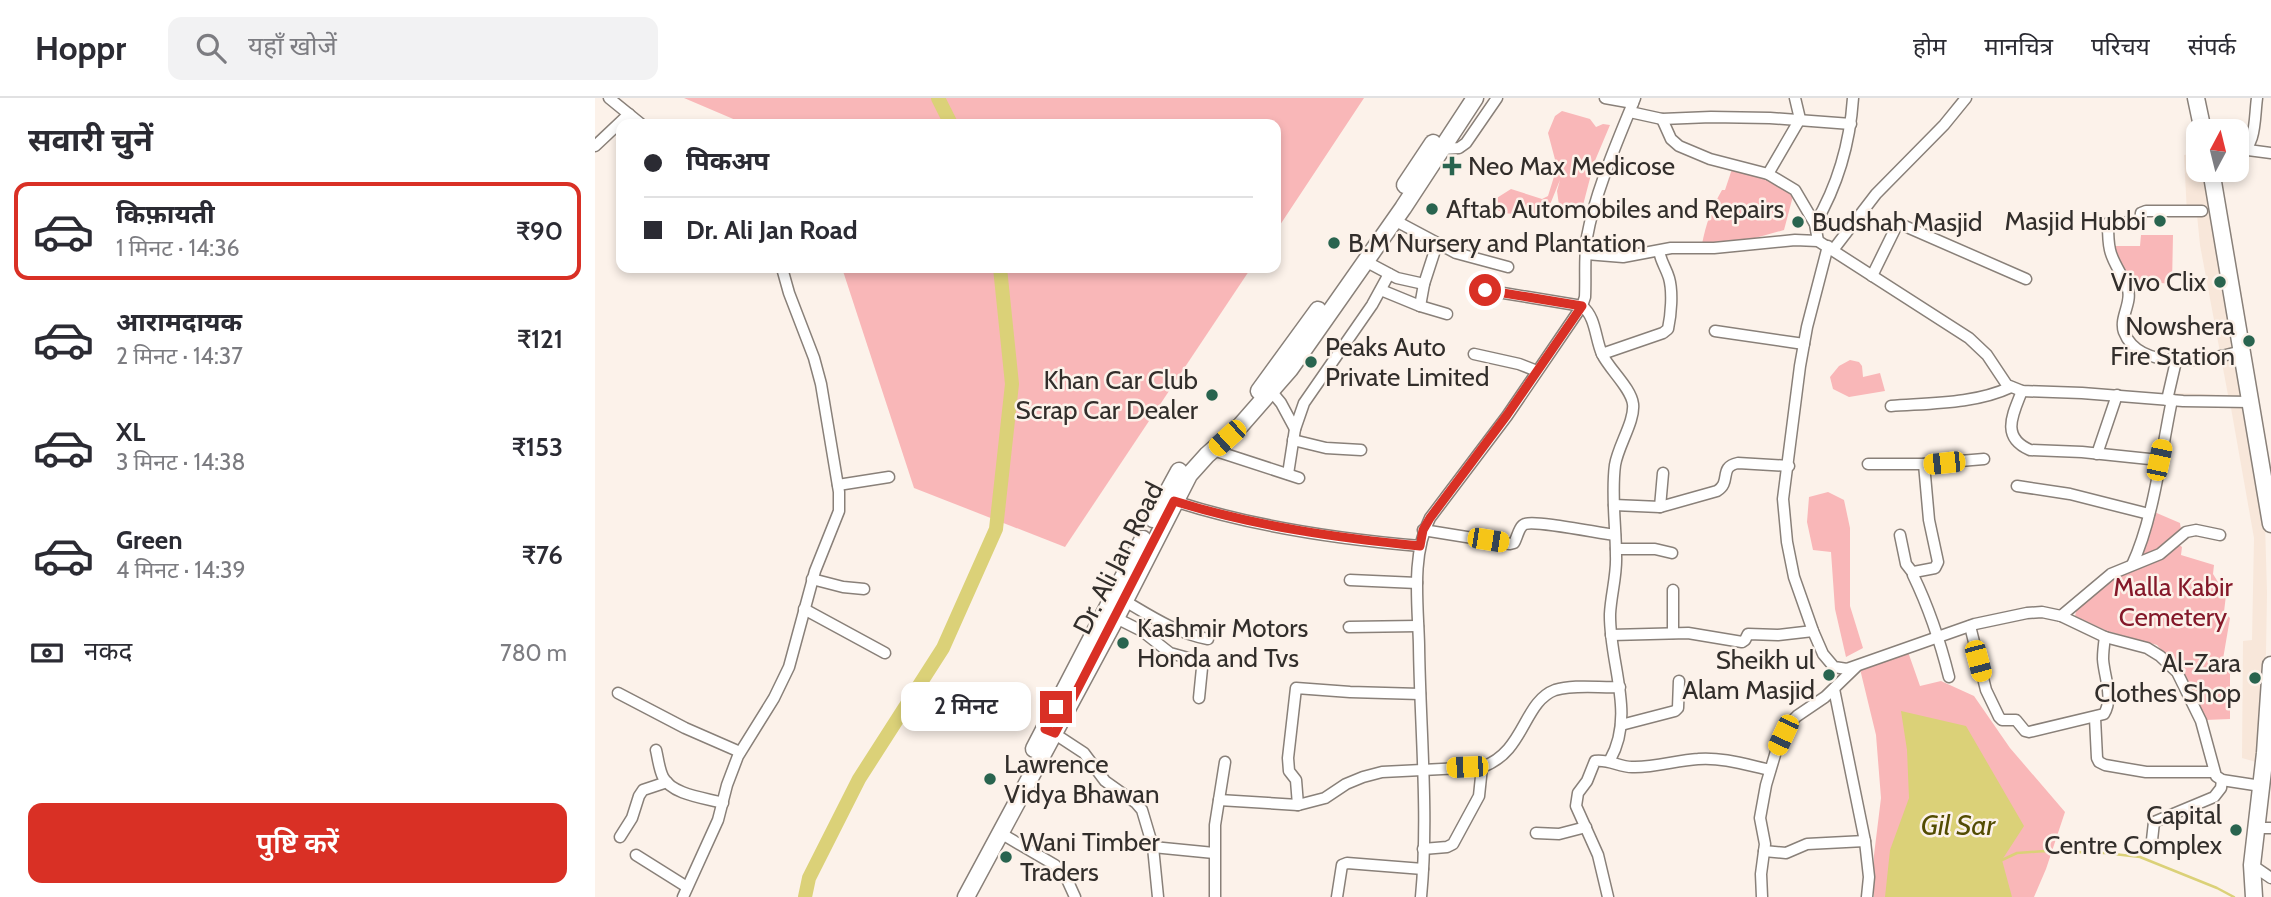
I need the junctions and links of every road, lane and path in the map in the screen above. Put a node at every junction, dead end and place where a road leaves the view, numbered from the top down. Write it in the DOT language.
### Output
graph roads {
  1 [pos="609,98"];
  2 [pos="1463,98"];
  3 [pos="1475,98"];
  4 [pos="1497,98"];
  5 [pos="1605,98"];
  6 [pos="1795,98"];
  7 [pos="1853,98"];
  8 [pos="1966,98"];
  9 [pos="2196,98"];
  10 [pos="2257,98"];
  11 [pos="1633,104"];
  12 [pos="629,114"];
  13 [pos="624,119"];
  14 [pos="635,119"];
  15 [pos="1662,119"];
  16 [pos="1800,119"];
  17 [pos="2200,119"];
  18 [pos="1851,124"];
  19 [pos="616,126"];
  20 [pos="595,146"];
  21 [pos="2249,147"];
  22 [pos="1441,149"];
  23 [pos="2249,150"];
  24 [pos="2271,153"];
  25 [pos="1767,174"];
  26 [pos="2213,182"];
  27 [pos="2211,211"];
  28 [pos="1394,220"];
  29 [pos="1815,224"];
  30 [pos="1818,241"];
  31 [pos="1437,244"];
  32 [pos="1831,248"];
  33 [pos="1659,251"];
  34 [pos="1586,254"];
  35 [pos="1365,261"];
  36 [pos="1508,267"];
  37 [pos="783,273"];
  38 [pos="1389,274"];
  39 [pos="1872,276"];
  40 [pos="2026,279"];
  41 [pos="1424,284"];
  42 [pos="1381,290"];
  43 [pos="1485,290"];
  44 [pos="1420,306"];
  45 [pos="1582,306"];
  46 [pos="1447,314"];
  47 [pos="1715,331"];
  48 [pos="1804,344"];
  49 [pos="2242,351"];
  50 [pos="1473,354"];
  51 [pos="1602,354"];
  52 [pos="2176,360"];
  53 [pos="1537,371"];
  54 [pos="2011,387"];
  55 [pos="1271,391"];
  56 [pos="2022,391"];
  57 [pos="2117,395"];
  58 [pos="2170,400"];
  59 [pos="2251,402"];
  60 [pos="1891,406"];
  61 [pos="1294,434"];
  62 [pos="1213,450"];
  63 [pos="1361,450"];
  64 [pos="2097,454"];
  65 [pos="1984,459"];
  66 [pos="2159,460"];
  67 [pos="1868,464"];
  68 [pos="1924,464"];
  69 [pos="1789,466"];
  70 [pos="2266,466"];
  71 [pos="1663,473"];
  72 [pos="1288,474"];
  73 [pos="889,477"];
  74 [pos="1299,478"];
  75 [pos="838,485"];
  76 [pos="2017,486"];
  77 [pos="1174,501"];
  78 [pos="1614,505"];
  79 [pos="1660,507"];
  80 [pos="2149,514"];
  81 [pos="2271,524"];
  82 [pos="1423,530"];
  83 [pos="1615,535"];
  84 [pos="1900,535"];
  85 [pos="2220,535"];
  86 [pos="1420,546"];
  87 [pos="1616,549"];
  88 [pos="1672,553"];
  89 [pos="2132,565"];
  90 [pos="1913,573"];
  91 [pos="812,579"];
  92 [pos="1350,580"];
  93 [pos="1417,583"];
  94 [pos="863,589"];
  95 [pos="1673,590"];
  96 [pos="1125,601"];
  97 [pos="804,610"];
  98 [pos="2061,616"];
  99 [pos="1116,618"];
  100 [pos="1418,626"];
  101 [pos="1970,626"];
  102 [pos="1349,627"];
  103 [pos="1813,631"];
  104 [pos="1674,632"];
  105 [pos="1611,635"];
  106 [pos="1939,636"];
  107 [pos="2105,637"];
  108 [pos="1208,639"];
  109 [pos="885,653"];
  110 [pos="2271,665"];
  111 [pos="1856,667"];
  112 [pos="1949,677"];
  113 [pos="1679,681"];
  114 [pos="1620,687"];
  115 [pos="1834,689"];
  116 [pos="618,693"];
  117 [pos="1420,694"];
  118 [pos="1199,698"];
  119 [pos="2095,718"];
  120 [pos="1621,725"];
  121 [pos="2269,728"];
  122 [pos="1050,731"];
  123 [pos="656,750"];
  124 [pos="740,752"];
  125 [pos="1610,760"];
  126 [pos="1224,762"];
  127 [pos="1482,767"];
  128 [pos="1423,769"];
  129 [pos="1770,770"];
  130 [pos="2214,772"];
  131 [pos="2221,780"];
  132 [pos="667,782"];
  133 [pos="2261,786"];
  134 [pos="1219,800"];
  135 [pos="723,803"];
  136 [pos="1298,805"];
  137 [pos="1586,827"];
  138 [pos="2263,828"];
  139 [pos="1536,833"];
  140 [pos="1002,834"];
  141 [pos="620,837"];
  142 [pos="2152,840"];
  143 [pos="1865,841"];
  144 [pos="1153,847"];
  145 [pos="1423,849"];
  146 [pos="1764,851"];
  147 [pos="1214,853"];
  148 [pos="636,855"];
  149 [pos="1423,869"];
  150 [pos="2271,878"];
  151 [pos="2250,883"];
  152 [pos="685,892"];
  153 [pos="957,897"];
  154 [pos="967,897"];
  155 [pos="1075,897"];
  156 [pos="1159,897"];
  157 [pos="1215,897"];
  158 [pos="1337,897"];
  159 [pos="1421,897"];
  160 [pos="1608,897"];
  161 [pos="1762,897"];
  162 [pos="1867,897"];
  1 -- 12 [label="street"];
  2 -- 122 [label="main road, Dr. Ali Jan Road"];
  3 -- 22 [label="main road, Dr. Ali Jan Road"];
  4 -- 22 [label="street"];
  5 -- 11 [label="street"];
  6 -- 16 [label="street"];
  7 -- 18 [label="street"];
  8 -- 32 [label="street"];
  9 -- 17 [label="main road"];
  10 -- 21 [label="street"];
  11 -- 15 [label="street"];
  11 -- 34 [label="street"];
  12 -- 13 [label="street"];
  12 -- 14 [label="street"];
  15 -- 16 [label="street"];
  15 -- 25 [label="street"];
  16 -- 18 [label="street"];
  16 -- 25 [label="street"];
  18 -- 29 [label="street"];
  19 -- 20 [label="street"];
  22 -- 28 [label="main road, Dr. Ali Jan Road"];
  23 -- 24 [label="street"];
  25 -- 29 [label="street"];
  26 -- 27 [label="main road"];
  27 -- 49 [label="main road"];
  27 -- 52 [label="street"];
  28 -- 31 [label="street"];
  28 -- 35 [label="main road, Dr. Ali Jan Road"];
  29 -- 30 [label="street"];
  30 -- 32 [label="street"];
  30 -- 33 [label="street"];
  31 -- 36 [label="street"];
  31 -- 41 [label="street"];
  32 -- 39 [label="street"];
  32 -- 48 [label="street"];
  33 -- 34 [label="street"];
  33 -- 51 [label="street"];
  34 -- 45 [label="street"];
  35 -- 38 [label="street"];
  35 -- 55 [label="main road, Dr. Ali Jan Road"];
  37 -- 75 [label="street"];
  38 -- 41 [label="street"];
  38 -- 42 [label="street"];
  39 -- 40 [label="street"];
  39 -- 54 [label="street"];
  41 -- 44 [label="street"];
  42 -- 44 [label="street"];
  42 -- 61 [label="street"];
  43 -- 45 [label="street"];
  44 -- 46 [label="street"];
  45 -- 51 [label="street"];
  45 -- 53 [label="street"];
  47 -- 48 [label="street"];
  48 -- 69 [label="street"];
  49 -- 52 [label="street"];
  49 -- 59 [label="main road"];
  50 -- 53 [label="street"];
  51 -- 78 [label="street"];
  52 -- 58 [label="street"];
  53 -- 82 [label="street"];
  54 -- 56 [label="street"];
  54 -- 60 [label="street"];
  55 -- 61 [label="street"];
  55 -- 62 [label="main road, Dr. Ali Jan Road"];
  56 -- 57 [label="street"];
  56 -- 64 [label="street"];
  57 -- 58 [label="street"];
  57 -- 64 [label="street"];
  58 -- 59 [label="street"];
  58 -- 66 [label="street"];
  59 -- 70 [label="main road"];
  61 -- 63 [label="street"];
  61 -- 72 [label="street"];
  62 -- 72 [label="street"];
  62 -- 77 [label="main road, Dr. Ali Jan Road"];
  64 -- 66 [label="street"];
  65 -- 68 [label="street"];
  66 -- 80 [label="street"];
  67 -- 68 [label="street"];
  68 -- 90 [label="street"];
  69 -- 79 [label="street"];
  69 -- 103 [label="street"];
  70 -- 81 [label="main road"];
  71 -- 79 [label="street"];
  72 -- 74 [label="street"];
  73 -- 75 [label="street"];
  75 -- 91 [label="street"];
  76 -- 80 [label="street"];
  77 -- 86 [label="street"];
  77 -- 96 [label="main road, Dr. Ali Jan Road"];
  78 -- 79 [label="street"];
  78 -- 83 [label="street"];
  80 -- 89 [label="street"];
  82 -- 83 [label="street"];
  82 -- 86 [label="street"];
  83 -- 87 [label="street"];
  84 -- 90 [label="street"];
  85 -- 89 [label="street"];
  86 -- 93 [label="street"];
  87 -- 88 [label="street"];
  87 -- 105 [label="street"];
  89 -- 98 [label="street"];
  90 -- 106 [label="street"];
  91 -- 94 [label="street"];
  91 -- 97 [label="street"];
  92 -- 93 [label="street"];
  93 -- 100 [label="street"];
  95 -- 104 [label="street"];
  96 -- 99 [label="main road, Dr. Ali Jan Road"];
  96 -- 108 [label="street"];
  97 -- 109 [label="street"];
  97 -- 124 [label="street"];
  98 -- 101 [label="street"];
  98 -- 107 [label="street"];
  99 -- 118 [label="street"];
  99 -- 122 [label="main road, Dr. Ali Jan Road"];
  100 -- 102 [label="street"];
  100 -- 117 [label="street"];
  101 -- 106 [label="street"];
  101 -- 119 [label="street"];
  103 -- 104 [label="street"];
  103 -- 111 [label="street"];
  104 -- 105 [label="street"];
  105 -- 114 [label="street"];
  106 -- 111 [label="street"];
  106 -- 112 [label="street"];
  107 -- 119 [label="street"];
  107 -- 130 [label="street"];
  110 -- 121 [label="main road"];
  111 -- 115 [label="street"];
  113 -- 120 [label="street"];
  114 -- 120 [label="street"];
  114 -- 127 [label="street"];
  115 -- 129 [label="street"];
  115 -- 143 [label="street"];
  116 -- 124 [label="street"];
  117 -- 128 [label="street"];
  117 -- 136 [label="street"];
  119 -- 130 [label="street"];
  120 -- 125 [label="street"];
  121 -- 133 [label="main road"];
  122 -- 140 [label="main road, Dr. Ali Jan Road"];
  122 -- 144 [label="street"];
  122 -- 153 [label="main road, Dr. Ali Jan Road"];
  123 -- 132 [label="street"];
  124 -- 135 [label="street"];
  125 -- 129 [label="street"];
  125 -- 137 [label="street"];
  126 -- 134 [label="street"];
  127 -- 128 [label="street"];
  127 -- 145 [label="street"];
  128 -- 136 [label="street"];
  128 -- 145 [label="street"];
  129 -- 146 [label="street"];
  130 -- 131 [label="street"];
  131 -- 133 [label="street"];
  131 -- 142 [label="street"];
  132 -- 135 [label="street"];
  132 -- 141 [label="street"];
  133 -- 138 [label="main road"];
  134 -- 136 [label="street"];
  134 -- 147 [label="street"];
  135 -- 152 [label="street"];
  137 -- 139 [label="street"];
  137 -- 160 [label="street"];
  138 -- 151 [label="main road"];
  140 -- 154 [label="main road, Dr. Ali Jan Road"];
  140 -- 155 [label="street"];
  143 -- 146 [label="street"];
  143 -- 162 [label="street"];
  144 -- 147 [label="street"];
  144 -- 156 [label="street"];
  145 -- 149 [label="street"];
  146 -- 161 [label="street"];
  147 -- 157 [label="street"];
  148 -- 152 [label="street"];
  149 -- 158 [label="street"];
  149 -- 159 [label="street"];
  150 -- 151 [label="street"];
}
